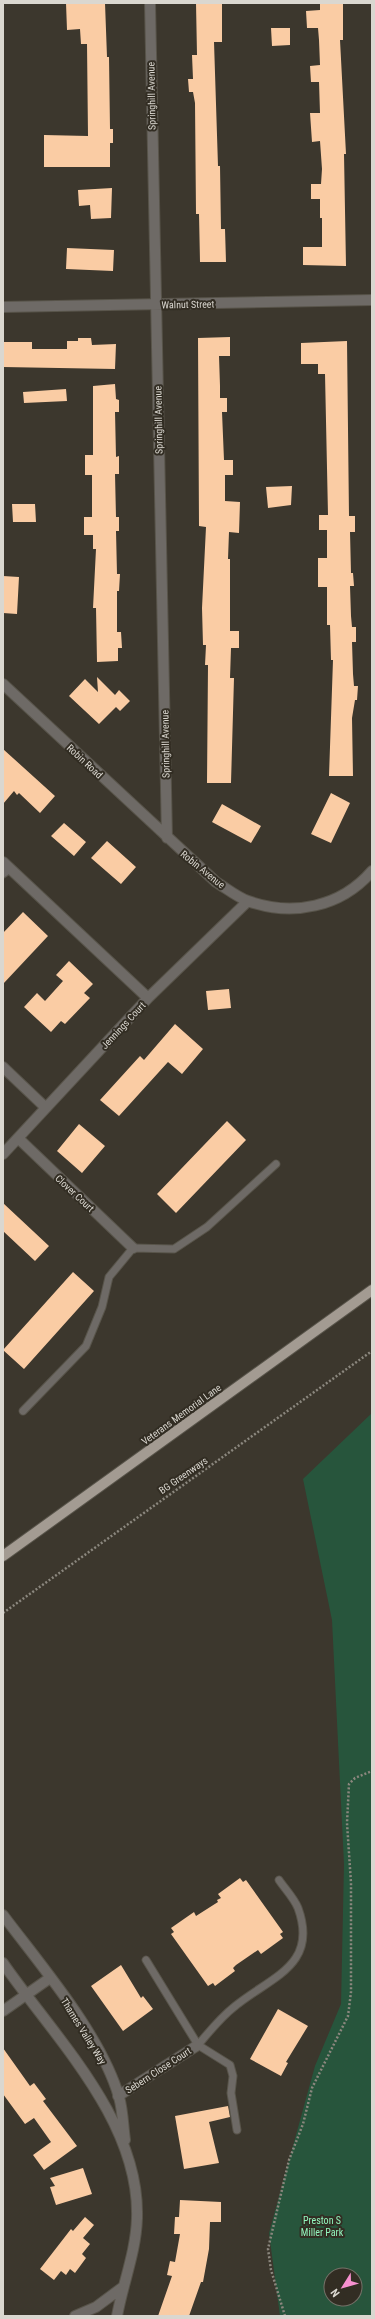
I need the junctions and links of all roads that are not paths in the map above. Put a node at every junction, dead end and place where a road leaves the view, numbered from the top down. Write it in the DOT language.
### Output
graph roads {
  1 [pos="150,3"];
  2 [pos="372,300"];
  3 [pos="156,304"];
  4 [pos="3,307"];
  5 [pos="3,684"];
  6 [pos="167,838"];
  7 [pos="5,868"];
  8 [pos="372,871"];
  9 [pos="248,901"];
  10 [pos="148,998"];
  11 [pos="3,1067"];
  12 [pos="46,1107"];
  13 [pos="18,1138"];
  14 [pos="3,1154"];
  15 [pos="276,1164"];
  16 [pos="133,1248"];
  17 [pos="372,1290"];
  18 [pos="23,1411"];
  19 [pos="3,1556"];
  20 [pos="279,1880"];
  21 [pos="3,1915"];
  22 [pos="146,1960"];
  23 [pos="3,1963"];
  24 [pos="50,1978"];
  25 [pos="25,1994"];
  26 [pos="3,2011"];
  27 [pos="198,2045"];
  28 [pos="118,2096"];
  29 [pos="237,2130"];
  30 [pos="129,2164"];
  31 [pos="123,2288"];
  32 [pos="75,2316"];
  33 [pos="117,2316"];
  1 -- 3 [label="street, Springhill Avenue"];
  2 -- 3 [label="street, Walnut Street"];
  3 -- 4 [label="street, Walnut Street"];
  3 -- 6 [label="street, Springhill Avenue"];
  5 -- 6 [label="street, Robin Road"];
  6 -- 9 [label="street, Robin Avenue"];
  7 -- 10 [label="street"];
  8 -- 9 [label="street, Robin Avenue"];
  9 -- 10 [label="street, Jennings Court"];
  10 -- 12 [label="street, Jennings Court"];
  11 -- 12 [label="street"];
  12 -- 13 [label="street, Jennings Court"];
  13 -- 14 [label="street, Jennings Court"];
  13 -- 16 [label="street, Clover Court"];
  15 -- 16 [label="lane"];
  16 -- 18 [label="lane"];
  17 -- 19 [label="main road, Veterans Memorial Lane"];
  20 -- 27 [label="lane"];
  21 -- 24 [label="street, Thames Valley Way"];
  22 -- 27 [label="lane"];
  23 -- 25 [label="street, Thames Valley Way"];
  24 -- 25 [label="street"];
  24 -- 28 [label="street, Thames Valley Way"];
  25 -- 26 [label="street"];
  25 -- 30 [label="street, Thames Valley Way"];
  27 -- 28 [label="street, Sebern Close Court"];
  27 -- 29 [label="lane"];
  28 -- 30 [label="street, Thames Valley Way"];
  30 -- 31 [label="street, Thames Valley Way"];
  31 -- 32 [label="street"];
  31 -- 33 [label="street, Thames Valley Way"];
}
